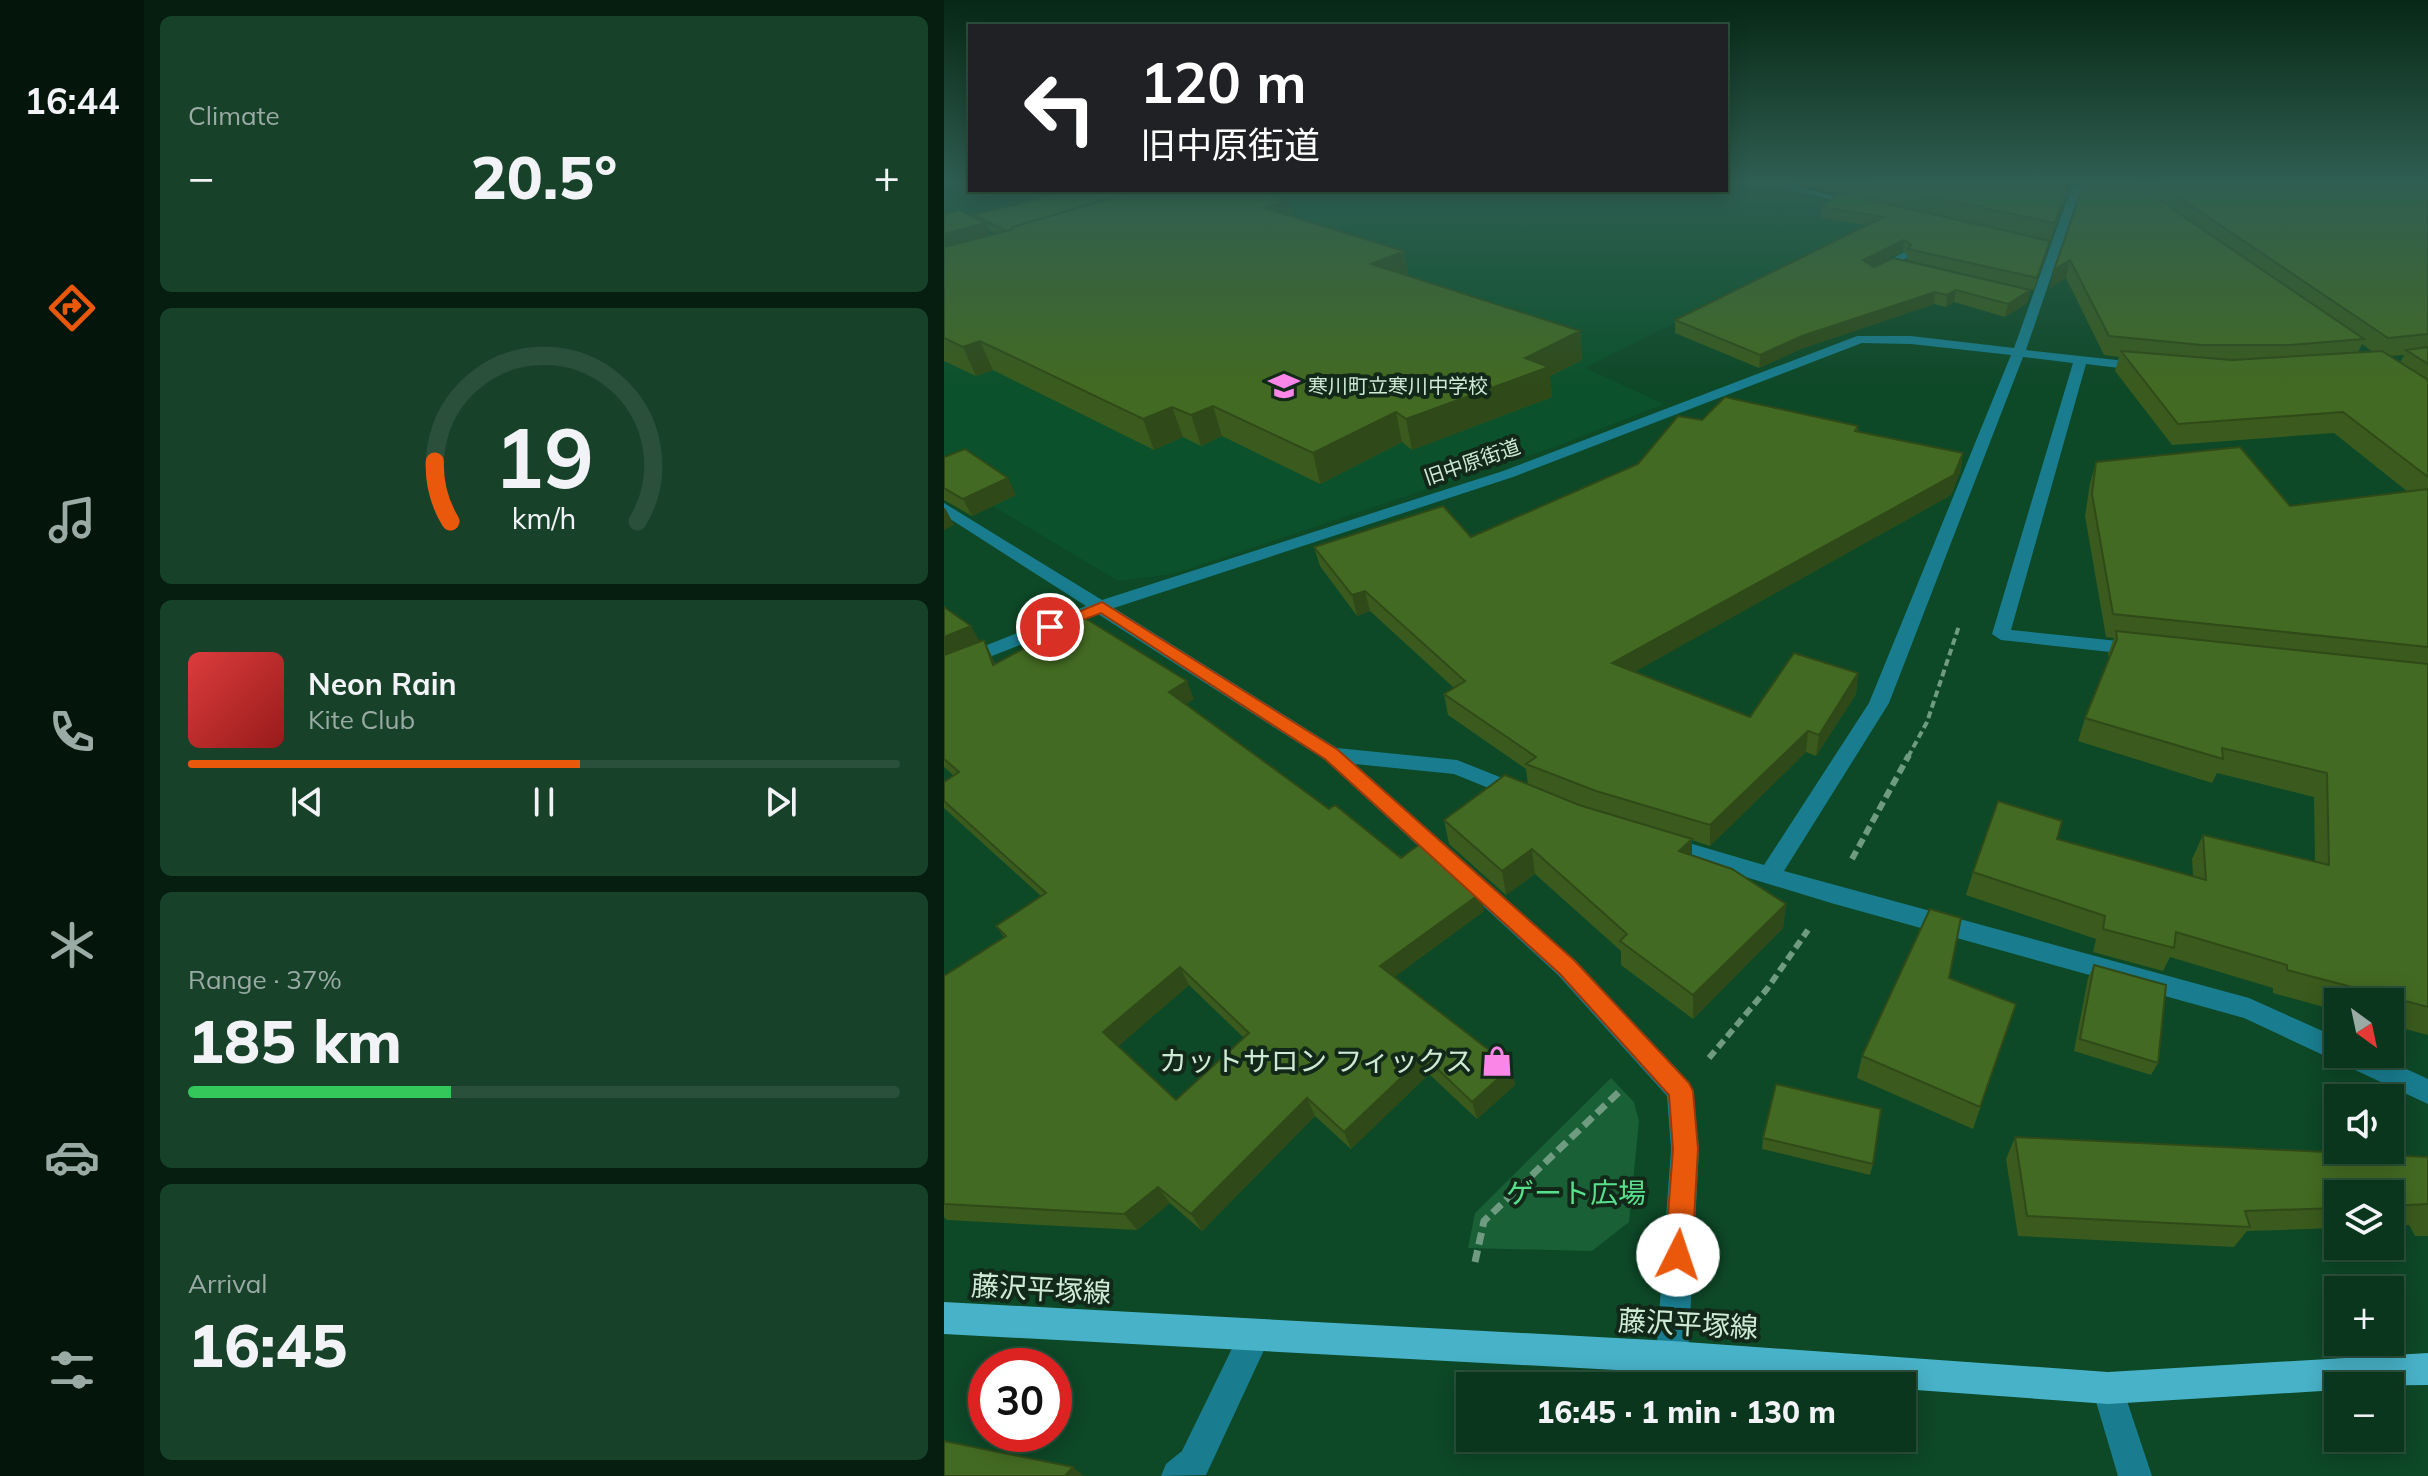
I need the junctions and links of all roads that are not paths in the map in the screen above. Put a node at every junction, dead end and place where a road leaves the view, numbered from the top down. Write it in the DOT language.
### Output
graph roads {
  1 [pos="2056,248"];
  2 [pos="1908,253"];
  3 [pos="1890,263"];
  4 [pos="1905,266"];
  5 [pos="1871,273"];
  6 [pos="2025,295"];
  7 [pos="2040,299"];
  8 [pos="2018,354"];
  9 [pos="2080,362"];
  10 [pos="2165,369"];
  11 [pos="944,508"];
  12 [pos="1102,606"];
  13 [pos="2155,651"];
  14 [pos="944,669"];
  15 [pos="1332,755"];
  16 [pos="1546,803"];
  17 [pos="1650,839"];
  18 [pos="1770,875"];
  19 [pos="2324,1044"];
  20 [pos="2377,1068"];
  21 [pos="2428,1092"];
  22 [pos="944,1318"];
  23 [pos="1255,1335"];
  24 [pos="1672,1357"];
  25 [pos="2428,1369"];
  26 [pos="2108,1388"];
  27 [pos="1178,1476"];
  28 [pos="2135,1476"];
  1 -- 7 [label="street"];
  2 -- 3 [label="street"];
  3 -- 4 [label="street"];
  3 -- 5 [label="street"];
  6 -- 7 [label="street"];
  7 -- 8 [label="street"];
  8 -- 9 [label="street, 旧中原街道"];
  8 -- 12 [label="street, 旧中原街道"];
  8 -- 18 [label="street"];
  9 -- 10 [label="street, 旧中原街道"];
  9 -- 13 [label="street"];
  11 -- 12 [label="street"];
  12 -- 14 [label="street, 旧中原街道"];
  12 -- 15 [label="street"];
  15 -- 16 [label="street"];
  15 -- 24 [label="street"];
  17 -- 18 [label="street"];
  18 -- 19 [label="street"];
  20 -- 21 [label="street"];
  22 -- 23 [label="main road, 藤沢平塚線"];
  23 -- 24 [label="main road, 藤沢平塚線"];
  23 -- 27 [label="street"];
  24 -- 26 [label="main road, 藤沢平塚線"];
  25 -- 26 [label="main road, 藤沢平塚線"];
  26 -- 28 [label="street"];
}
